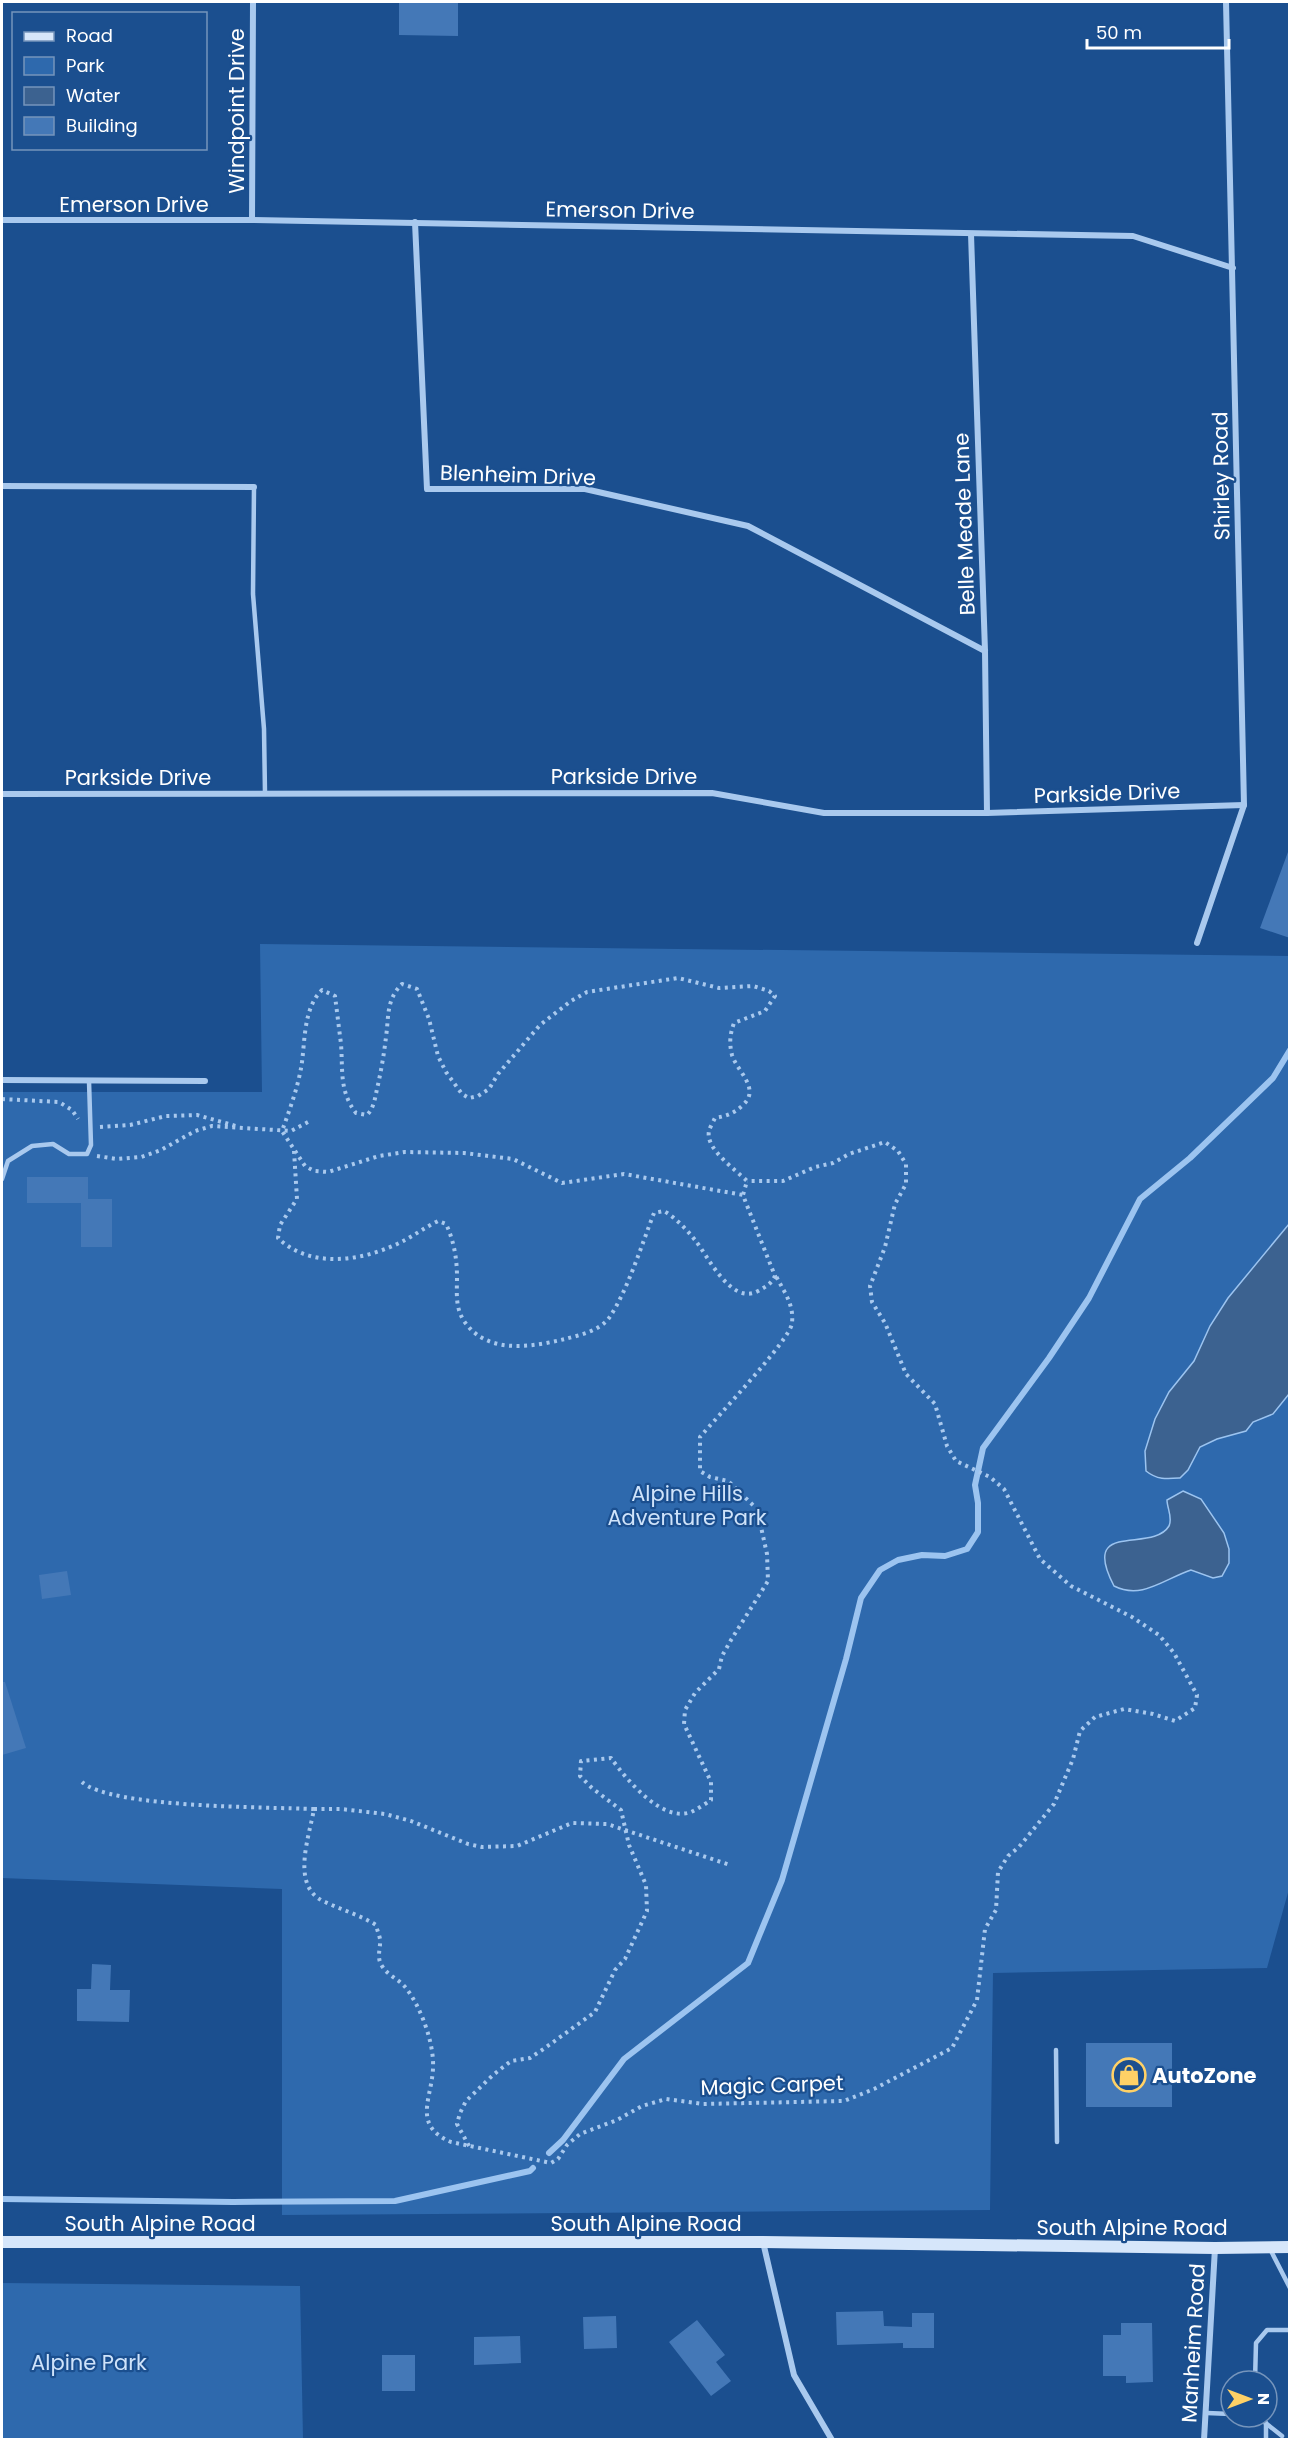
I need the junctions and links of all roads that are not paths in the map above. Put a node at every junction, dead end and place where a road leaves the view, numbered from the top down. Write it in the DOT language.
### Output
graph roads {
  1 [pos="253,2"];
  2 [pos="1226,2"];
  3 [pos="2,220"];
  4 [pos="252,220"];
  5 [pos="415,222"];
  6 [pos="971,234"];
  7 [pos="1233,268"];
  8 [pos="2,486"];
  9 [pos="254,487"];
  10 [pos="985,651"];
  11 [pos="265,793"];
  12 [pos="2,794"];
  13 [pos="1244,805"];
  14 [pos="987,813"];
  15 [pos="1197,943"];
  16 [pos="2,1080"];
  17 [pos="89,1081"];
  18 [pos="205,1081"];
  19 [pos="2,1179"];
  20 [pos="1056,2050"];
  21 [pos="1057,2142"];
  22 [pos="2,2242"];
  23 [pos="763,2242"];
  24 [pos="1269,2247"];
  25 [pos="1290,2247"];
  26 [pos="1215,2248"];
  27 [pos="1290,2288"];
  28 [pos="1290,2330"];
  29 [pos="1255,2369"];
  30 [pos="1207,2413"];
  31 [pos="1219,2414"];
  32 [pos="1273,2429"];
  33 [pos="1282,2436"];
  34 [pos="832,2439"];
  35 [pos="1204,2439"];
  1 -- 4 [label="street, Windpoint Drive"];
  2 -- 7 [label="street, Shirley Road"];
  3 -- 4 [label="street, Emerson Drive"];
  4 -- 5 [label="street, Emerson Drive"];
  5 -- 6 [label="street, Emerson Drive"];
  5 -- 10 [label="street, Blenheim Drive"];
  6 -- 7 [label="street, Emerson Drive"];
  6 -- 10 [label="street, Belle Meade Lane"];
  7 -- 13 [label="street, Shirley Road"];
  8 -- 9 [label="street"];
  9 -- 11 [label="lane"];
  10 -- 14 [label="street, Belle Meade Lane"];
  11 -- 12 [label="street, Parkside Drive"];
  11 -- 14 [label="street, Parkside Drive"];
  13 -- 14 [label="street, Parkside Drive"];
  13 -- 15 [label="street, Shirley Road"];
  16 -- 17 [label="street"];
  17 -- 18 [label="street"];
  17 -- 19 [label="lane"];
  20 -- 21 [label="lane"];
  22 -- 23 [label="main road, South Alpine Road"];
  23 -- 26 [label="main road, South Alpine Road"];
  23 -- 34 [label="street"];
  24 -- 25 [label="main road, South Alpine Road"];
  24 -- 26 [label="main road, South Alpine Road"];
  24 -- 27 [label="lane"];
  26 -- 30 [label="street, Manheim Road"];
  28 -- 29 [label="lane"];
  30 -- 31 [label="lane"];
  30 -- 35 [label="street, Manheim Road"];
  32 -- 33 [label="lane"];
}
